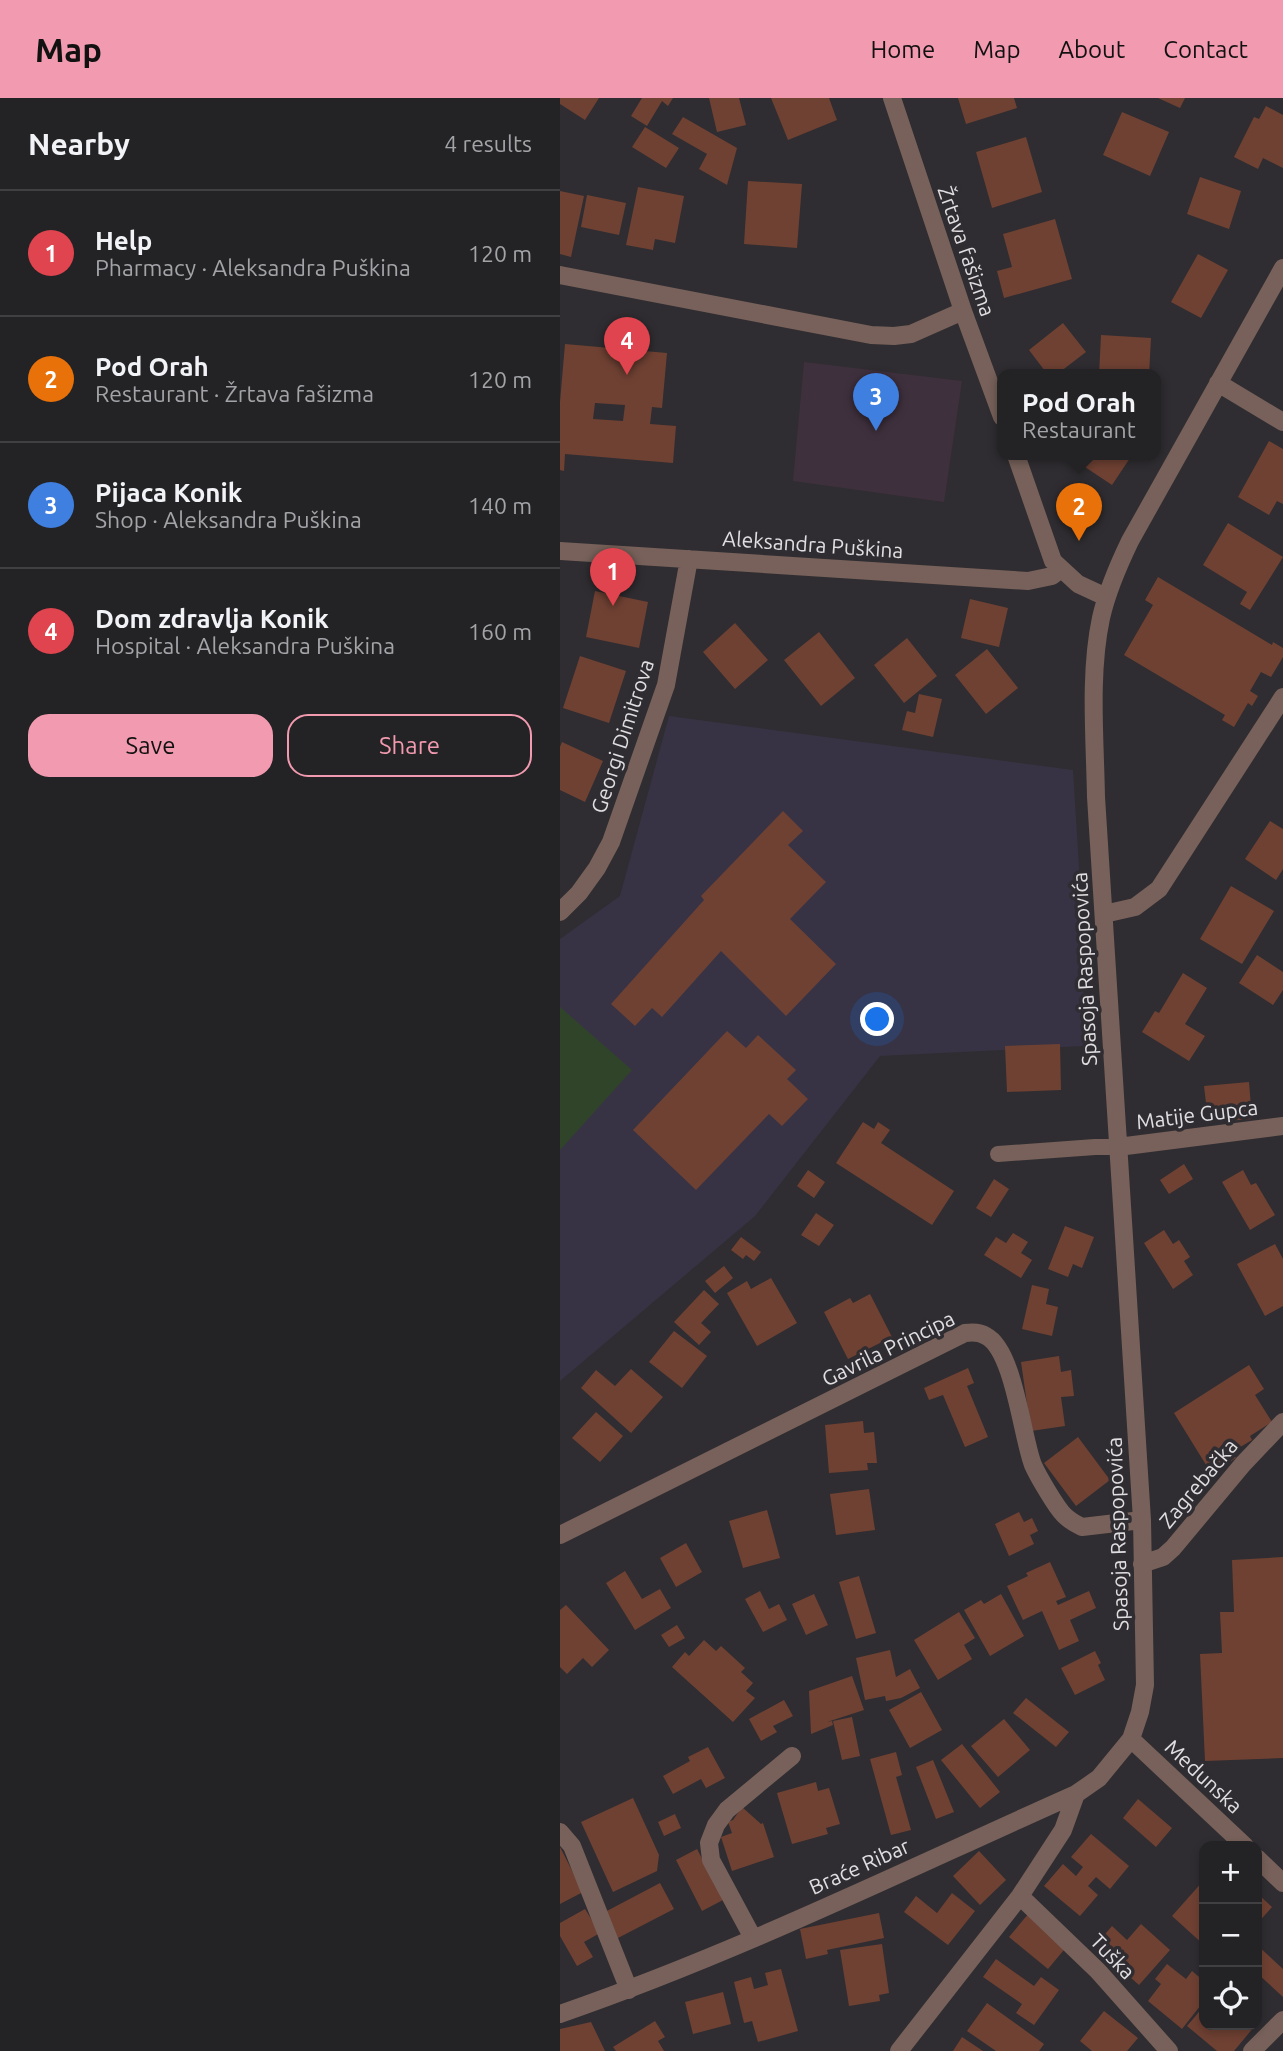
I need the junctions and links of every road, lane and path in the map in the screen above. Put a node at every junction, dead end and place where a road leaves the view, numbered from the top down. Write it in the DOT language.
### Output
graph roads {
  1 [pos="892,98"];
  2 [pos="1283,268"];
  3 [pos="560,275"];
  4 [pos="963,311"];
  5 [pos="1218,383"];
  6 [pos="997,403"];
  7 [pos="1283,422"];
  8 [pos="1018,460"];
  9 [pos="560,551"];
  10 [pos="689,559"];
  11 [pos="1060,569"];
  12 [pos="1106,597"];
  13 [pos="1283,697"];
  14 [pos="560,912"];
  15 [pos="1104,914"];
  16 [pos="1283,1126"];
  17 [pos="1118,1147"];
  18 [pos="998,1154"];
  19 [pos="1283,1422"];
  20 [pos="1142,1520"];
  21 [pos="560,1535"];
  22 [pos="1142,1564"];
  23 [pos="1140,1712"];
  24 [pos="1131,1739"];
  25 [pos="792,1756"];
  26 [pos="1076,1794"];
  27 [pos="560,1832"];
  28 [pos="1240,1841"];
  29 [pos="1262,1863"];
  30 [pos="1283,1882"];
  31 [pos="1020,1896"];
  32 [pos="753,1938"];
  33 [pos="629,1990"];
  34 [pos="560,2014"];
  35 [pos="1283,2020"];
  36 [pos="899,2051"];
  37 [pos="1169,2051"];
  38 [pos="1252,2051"];
  1 -- 4 [label="street, Žrtava fašizma"];
  2 -- 5 [label="street, Spasoja Raspopovića"];
  3 -- 4 [label="street"];
  4 -- 6 [label="street, Žrtava fašizma"];
  5 -- 7 [label="street"];
  5 -- 12 [label="street, Spasoja Raspopovića"];
  8 -- 11 [label="street"];
  9 -- 10 [label="street, Aleksandra Puškina"];
  10 -- 11 [label="street, Aleksandra Puškina"];
  10 -- 14 [label="street, Georgi Dimitrova"];
  11 -- 12 [label="street"];
  12 -- 15 [label="street, Spasoja Raspopovića"];
  13 -- 15 [label="street"];
  15 -- 17 [label="street, Spasoja Raspopovića"];
  16 -- 17 [label="street, Matije Gupca"];
  17 -- 18 [label="lane"];
  17 -- 20 [label="street, Spasoja Raspopovića"];
  19 -- 22 [label="street, Zagrebačka"];
  20 -- 21 [label="street, Gavrila Principa"];
  20 -- 22 [label="street, Spasoja Raspopovića"];
  22 -- 23 [label="street, Spasoja Raspopovića"];
  23 -- 24 [label="street, Braće Ribar"];
  24 -- 26 [label="street, Braće Ribar"];
  24 -- 28 [label="street, Medunska"];
  25 -- 32 [label="street"];
  26 -- 31 [label="street"];
  26 -- 32 [label="street, Braće Ribar"];
  27 -- 33 [label="street"];
  29 -- 30 [label="street"];
  31 -- 36 [label="street"];
  31 -- 37 [label="street, Tuška"];
  32 -- 33 [label="street, Braće Ribar"];
  33 -- 34 [label="street, Braće Ribar"];
  35 -- 38 [label="street"];
}
